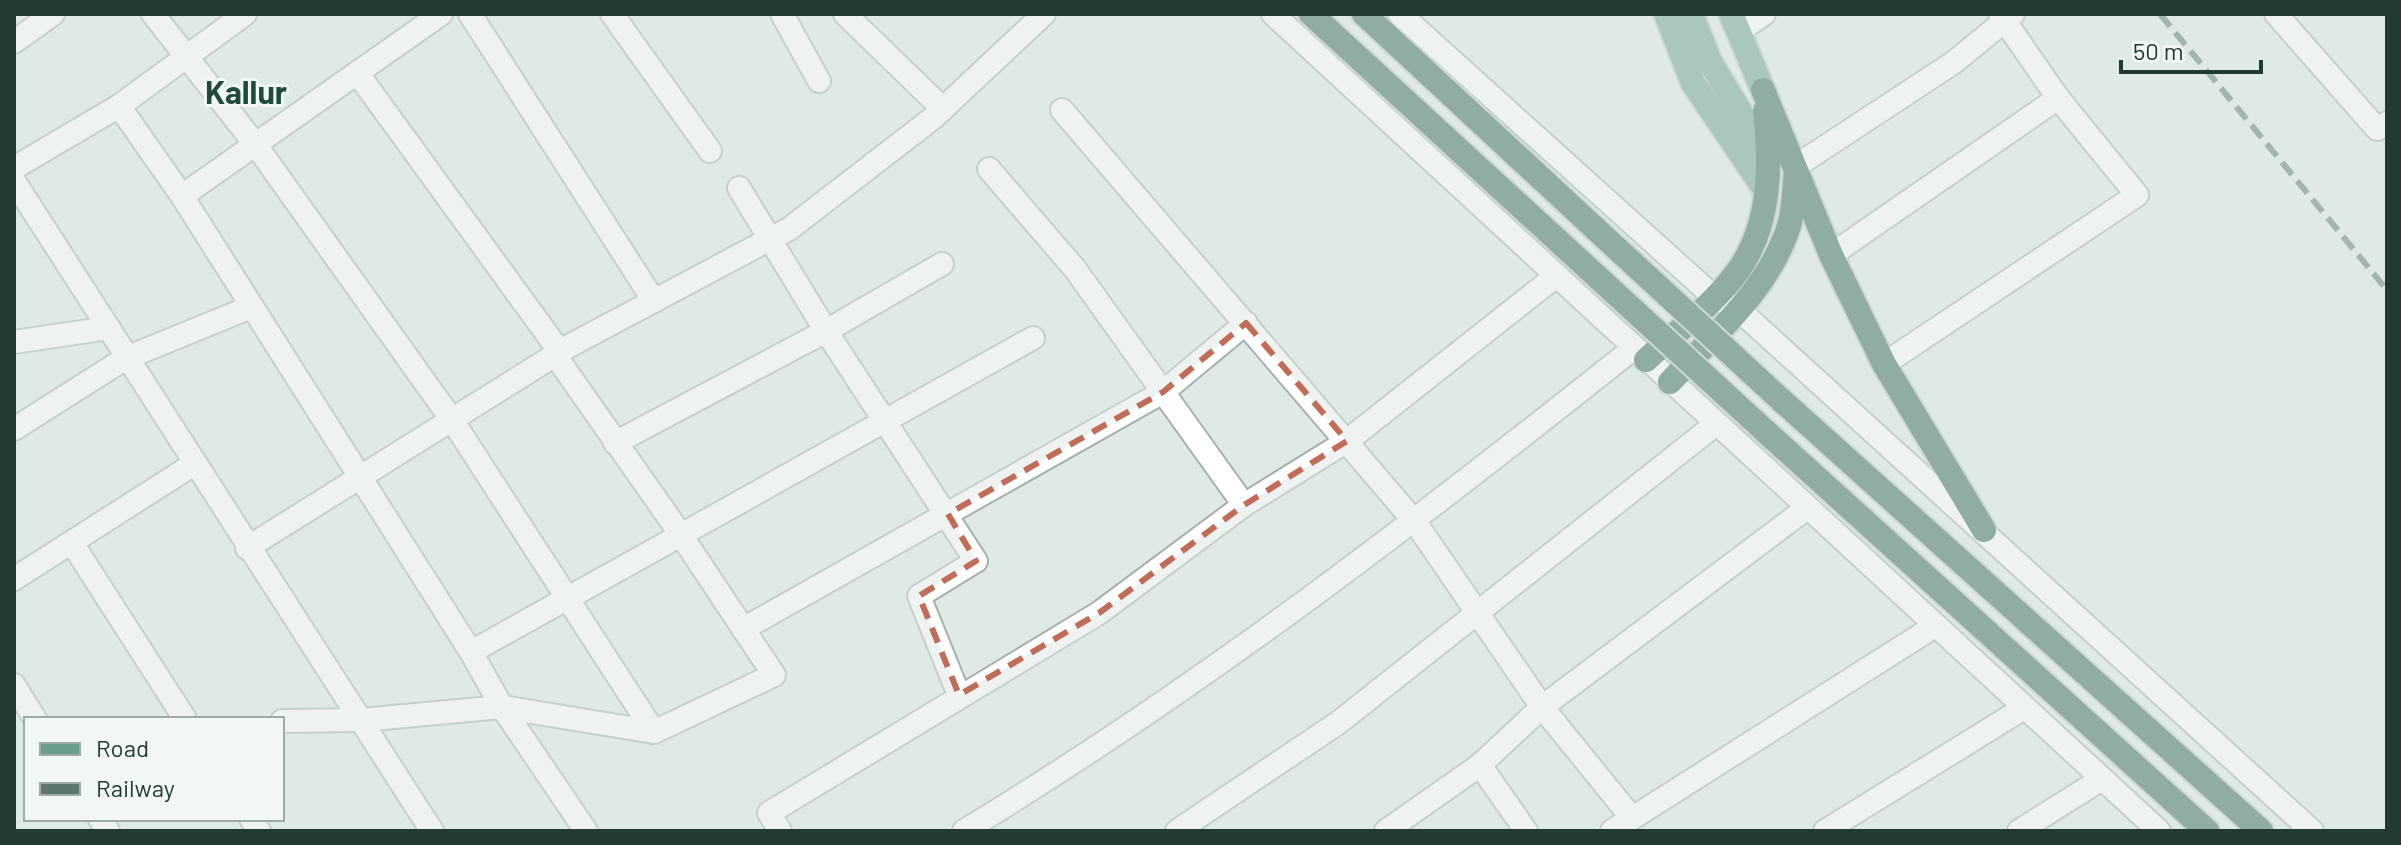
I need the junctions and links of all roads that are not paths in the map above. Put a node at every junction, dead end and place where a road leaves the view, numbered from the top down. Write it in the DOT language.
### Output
graph roads {
  1 [pos="53,14"];
  2 [pos="153,14"];
  3 [pos="245,14"];
  4 [pos="441,14"];
  5 [pos="470,14"];
  6 [pos="612,14"];
  7 [pos="782,14"];
  8 [pos="845,14"];
  9 [pos="1043,14"];
  10 [pos="1273,14"];
  11 [pos="1311,14"];
  12 [pos="1364,14"];
  13 [pos="1400,14"];
  14 [pos="1666,14"];
  15 [pos="1691,14"];
  16 [pos="1764,14"];
  17 [pos="2276,14"];
  18 [pos="2006,16"];
  19 [pos="1735,22"];
  20 [pos="14,42"];
  21 [pos="187,59"];
  22 [pos="358,74"];
  23 [pos="819,81"];
  24 [pos="1763,90"];
  25 [pos="2058,98"];
  26 [pos="119,106"];
  27 [pos="943,109"];
  28 [pos="1062,110"];
  29 [pos="2384,132"];
  30 [pos="255,144"];
  31 [pos="710,151"];
  32 [pos="1770,161"];
  33 [pos="1796,166"];
  34 [pos="14,168"];
  35 [pos="989,169"];
  36 [pos="14,181"];
  37 [pos="739,188"];
  38 [pos="1766,191"];
  39 [pos="182,196"];
  40 [pos="772,238"];
  41 [pos="1831,255"];
  42 [pos="942,264"];
  43 [pos="1556,276"];
  44 [pos="1714,297"];
  45 [pos="654,301"];
  46 [pos="251,307"];
  47 [pos="1738,309"];
  48 [pos="1246,323"];
  49 [pos="109,328"];
  50 [pos="826,331"];
  51 [pos="1033,338"];
  52 [pos="14,342"];
  53 [pos="557,354"];
  54 [pos="1640,354"];
  55 [pos="126,358"];
  56 [pos="1884,364"];
  57 [pos="1670,382"];
  58 [pos="1163,392"];
  59 [pos="886,419"];
  60 [pos="452,420"];
  61 [pos="1716,424"];
  62 [pos="14,429"];
  63 [pos="1347,441"];
  64 [pos="615,443"];
  65 [pos="194,464"];
  66 [pos="359,478"];
  67 [pos="1244,505"];
  68 [pos="1807,508"];
  69 [pos="948,514"];
  70 [pos="1415,522"];
  71 [pos="1984,530"];
  72 [pos="681,535"];
  73 [pos="72,543"];
  74 [pos="247,548"];
  75 [pos="14,579"];
  76 [pos="569,597"];
  77 [pos="1478,613"];
  78 [pos="1935,626"];
  79 [pos="743,629"];
  80 [pos="471,652"];
  81 [pos="14,685"];
  82 [pos="959,695"];
  83 [pos="502,707"];
  84 [pos="1542,707"];
  85 [pos="2024,708"];
  86 [pos="34,717"];
  87 [pos="184,717"];
  88 [pos="361,720"];
  89 [pos="284,721"];
  90 [pos="654,732"];
  91 [pos="1480,765"];
  92 [pos="2102,779"];
  93 [pos="1632,818"];
  94 [pos="432,831"];
  95 [pos="586,831"];
  96 [pos="780,831"];
  97 [pos="964,831"];
  98 [pos="1177,831"];
  99 [pos="1386,831"];
  100 [pos="1526,831"];
  101 [pos="1612,831"];
  102 [pos="1825,831"];
  103 [pos="2019,831"];
  104 [pos="2159,831"];
  105 [pos="2207,831"];
  106 [pos="2261,831"];
  107 [pos="2312,831"];
  1 -- 20 [label="street"];
  2 -- 21 [label="street"];
  3 -- 21 [label="street"];
  4 -- 22 [label="street"];
  5 -- 45 [label="street"];
  6 -- 31 [label="street"];
  7 -- 23 [label="street"];
  8 -- 27 [label="street"];
  9 -- 27 [label="street"];
  10 -- 43 [label="street"];
  11 -- 105 [label="highway, bridge"];
  12 -- 106 [label="highway, bridge"];
  13 -- 44 [label="street"];
  14 -- 38 [label="main road"];
  15 -- 32 [label="main road"];
  16 -- 19 [label="street"];
  17 -- 29 [label="street"];
  18 -- 25 [label="street"];
  18 -- 33 [label="street"];
  19 -- 24 [label="main road"];
  21 -- 26 [label="street"];
  21 -- 30 [label="street"];
  22 -- 30 [label="street"];
  22 -- 53 [label="street"];
  24 -- 32 [label="highway"];
  24 -- 33 [label="highway"];
  25 -- 41 [label="street"];
  25 -- 56 [label="street"];
  26 -- 34 [label="street"];
  26 -- 39 [label="street"];
  27 -- 40 [label="street"];
  28 -- 48 [label="street"];
  30 -- 39 [label="street"];
  30 -- 60 [label="street"];
  32 -- 38 [label="highway"];
  33 -- 41 [label="highway"];
  33 -- 47 [label="highway"];
  35 -- 58 [label="street"];
  36 -- 49 [label="street"];
  37 -- 40 [label="street"];
  38 -- 44 [label="highway"];
  39 -- 46 [label="street"];
  40 -- 45 [label="street"];
  40 -- 50 [label="street"];
  41 -- 56 [label="highway"];
  42 -- 50 [label="street"];
  43 -- 54 [label="street"];
  43 -- 63 [label="street"];
  44 -- 47 [label="street"];
  44 -- 54 [label="highway"];
  45 -- 53 [label="street"];
  46 -- 55 [label="street"];
  46 -- 66 [label="street"];
  47 -- 57 [label="highway"];
  47 -- 71 [label="street"];
  48 -- 58 [label="street"];
  48 -- 63 [label="street"];
  49 -- 52 [label="street"];
  49 -- 55 [label="street"];
  50 -- 59 [label="street"];
  50 -- 64 [label="street"];
  51 -- 59 [label="street"];
  53 -- 60 [label="street"];
  53 -- 64 [label="street"];
  54 -- 57 [label="street"];
  54 -- 70 [label="street"];
  55 -- 62 [label="street"];
  55 -- 65 [label="street"];
  56 -- 71 [label="highway"];
  57 -- 61 [label="street"];
  58 -- 67 [label="street"];
  58 -- 69 [label="street"];
  59 -- 69 [label="street"];
  59 -- 72 [label="street"];
  60 -- 66 [label="street"];
  60 -- 76 [label="street"];
  61 -- 68 [label="street"];
  61 -- 77 [label="street"];
  63 -- 67 [label="street"];
  63 -- 70 [label="street"];
  64 -- 72 [label="street"];
  65 -- 73 [label="street"];
  65 -- 74 [label="street"];
  66 -- 74 [label="street"];
  66 -- 80 [label="street"];
  67 -- 82 [label="street"];
  68 -- 78 [label="street"];
  68 -- 84 [label="street"];
  69 -- 79 [label="street"];
  69 -- 82 [label="street"];
  70 -- 77 [label="street"];
  70 -- 97 [label="street"];
  71 -- 107 [label="street"];
  72 -- 76 [label="street"];
  72 -- 79 [label="street"];
  73 -- 75 [label="street"];
  73 -- 87 [label="street"];
  74 -- 88 [label="street"];
  76 -- 80 [label="street"];
  76 -- 90 [label="street"];
  77 -- 84 [label="street"];
  77 -- 98 [label="street"];
  78 -- 85 [label="street"];
  78 -- 93 [label="street"];
  79 -- 90 [label="street"];
  80 -- 83 [label="street"];
  81 -- 86 [label="street"];
  82 -- 96 [label="street"];
  83 -- 88 [label="street"];
  83 -- 90 [label="street"];
  83 -- 95 [label="street"];
  84 -- 91 [label="street"];
  84 -- 93 [label="street"];
  85 -- 92 [label="street"];
  85 -- 102 [label="street"];
  88 -- 89 [label="street"];
  88 -- 94 [label="street"];
  91 -- 99 [label="street"];
  91 -- 100 [label="street"];
  92 -- 103 [label="street"];
  92 -- 104 [label="street"];
  93 -- 101 [label="street"];
}
